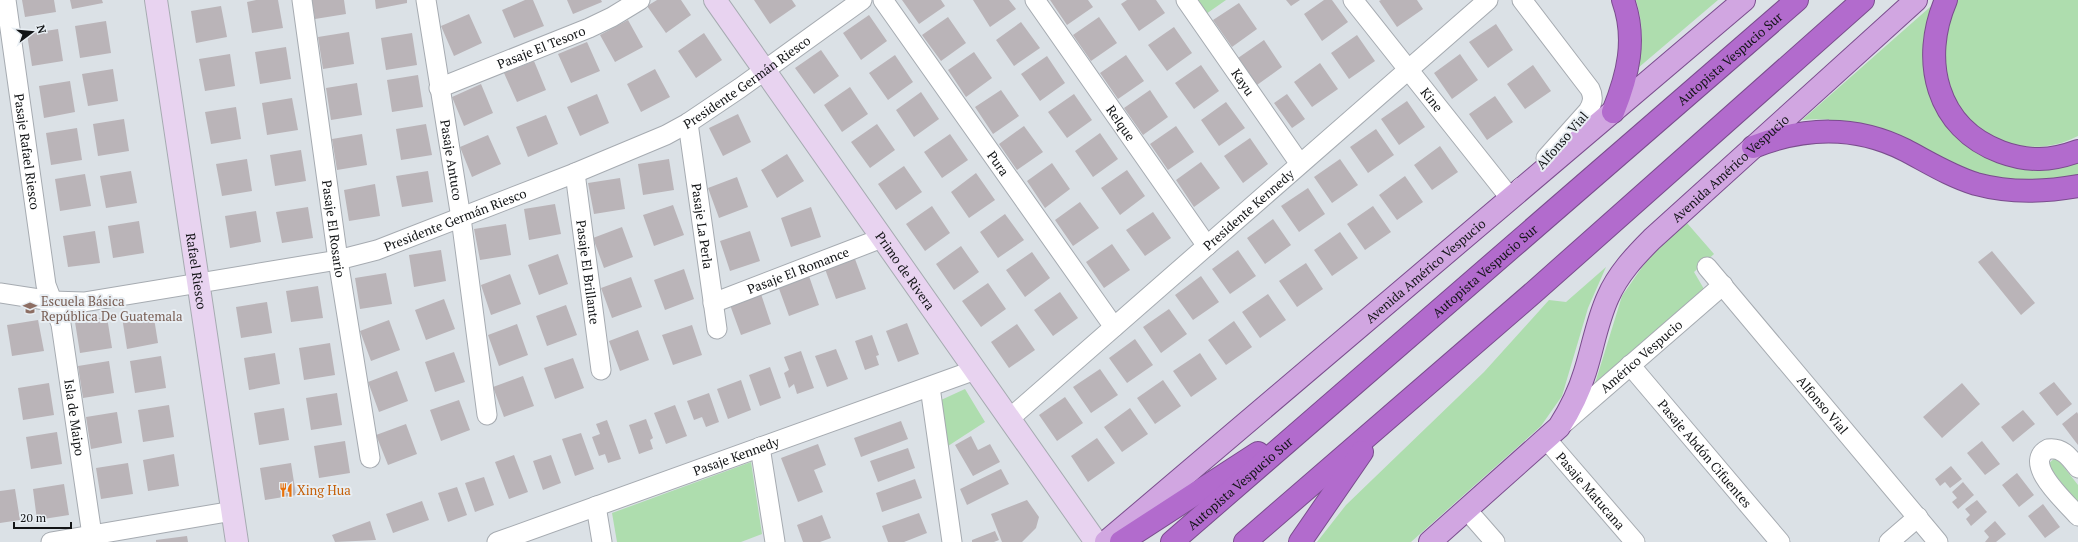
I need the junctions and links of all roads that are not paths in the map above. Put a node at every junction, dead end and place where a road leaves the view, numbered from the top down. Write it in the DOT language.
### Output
graph roads {
  1 [pos="6,0"];
  2 [pos="156,0"];
  3 [pos="302,0"];
  4 [pos="426,0"];
  5 [pos="640,0"];
  6 [pos="715,0"];
  7 [pos="862,0"];
  8 [pos="883,0"];
  9 [pos="1035,0"];
  10 [pos="1186,0"];
  11 [pos="1352,0"];
  12 [pos="1488,0"];
  13 [pos="1522,0"];
  14 [pos="1623,0"];
  15 [pos="1744,0"];
  16 [pos="1797,0"];
  17 [pos="1863,0"];
  18 [pos="1916,0"];
  19 [pos="1946,0"];
  20 [pos="764,70"];
  21 [pos="1408,70"];
  22 [pos="439,88"];
  23 [pos="1613,112"];
  24 [pos="688,123"];
  25 [pos="1753,147"];
  26 [pos="2078,152"];
  27 [pos="1300,164"];
  28 [pos="575,173"];
  29 [pos="2078,186"];
  30 [pos="1511,199"];
  31 [pos="461,218"];
  32 [pos="882,238"];
  33 [pos="1207,246"];
  34 [pos="338,260"];
  35 [pos="1707,267"];
  36 [pos="198,284"];
  37 [pos="1723,285"];
  38 [pos="0,293"];
  39 [pos="52,301"];
  40 [pos="713,302"];
  41 [pos="1114,327"];
  42 [pos="717,329"];
  43 [pos="1630,365"];
  44 [pos="601,370"];
  45 [pos="975,370"];
  46 [pos="930,387"];
  47 [pos="1329,406"];
  48 [pos="487,415"];
  49 [pos="1391,416"];
  50 [pos="1009,419"];
  51 [pos="1553,434"];
  52 [pos="760,447"];
  53 [pos="370,458"];
  54 [pos="2078,468"];
  55 [pos="596,506"];
  56 [pos="1468,510"];
  57 [pos="233,511"];
  58 [pos="2078,516"];
  59 [pos="1918,517"];
  60 [pos="92,535"];
  61 [pos="137,535"];
  62 [pos="51,542"];
  63 [pos="237,542"];
  64 [pos="497,542"];
  65 [pos="602,542"];
  66 [pos="775,542"];
  67 [pos="952,542"];
  68 [pos="1096,542"];
  69 [pos="1106,542"];
  70 [pos="1121,542"];
  71 [pos="1172,542"];
  72 [pos="1245,542"];
  73 [pos="1300,542"];
  74 [pos="1430,542"];
  75 [pos="1495,542"];
  76 [pos="1635,542"];
  77 [pos="1780,542"];
  78 [pos="1889,542"];
  79 [pos="1938,542"];
  1 -- 39 [label="street, Pasaje Rafael Riesco"];
  2 -- 36 [label="street, Rafael Riesco"];
  3 -- 34 [label="street, Pasaje El Rosario"];
  4 -- 22 [label="street, Pasaje Antuco"];
  5 -- 22 [label="street, Pasaje El Tesoro"];
  6 -- 20 [label="street, Primo de Rivera"];
  7 -- 20 [label="street, Presidente Germán Riesco"];
  8 -- 41 [label="street, Pura"];
  9 -- 33 [label="street, Relque"];
  10 -- 27 [label="street, Kayu"];
  11 -- 21 [label="street, Kine"];
  12 -- 21 [label="street, Presidente Kennedy"];
  13 -- 30 [label="street, Alfonso Vial"];
  14 -- 23 [label="highway"];
  15 -- 23 [label="main road, Avenida Américo Vespucio"];
  16 -- 47 [label="highway, Autopista Vespucio Sur"];
  17 -- 49 [label="highway"];
  18 -- 25 [label="main road, Avenida Américo Vespucio"];
  19 -- 26 [label="highway"];
  20 -- 24 [label="street, Presidente Germán Riesco"];
  20 -- 32 [label="street, Primo de Rivera"];
  21 -- 27 [label="street, Presidente Kennedy"];
  21 -- 30 [label="street, Kine"];
  22 -- 31 [label="street, Pasaje Antuco"];
  23 -- 30 [label="main road, Avenida Américo Vespucio"];
  24 -- 28 [label="street, Presidente Germán Riesco"];
  24 -- 40 [label="street, Pasaje La Perla"];
  25 -- 29 [label="highway"];
  25 -- 51 [label="main road, Avenida Américo Vespucio"];
  27 -- 33 [label="street, Presidente Kennedy"];
  28 -- 31 [label="street, Presidente Germán Riesco"];
  28 -- 44 [label="street, Pasaje El Brillante"];
  30 -- 69 [label="main road, Avenida Américo Vespucio"];
  31 -- 34 [label="street, Presidente Germán Riesco"];
  31 -- 48 [label="street, Pasaje Antuco"];
  32 -- 40 [label="street, Pasaje El Romance"];
  32 -- 45 [label="street, Primo de Rivera"];
  33 -- 41 [label="street, Presidente Kennedy"];
  34 -- 36 [label="street, Presidente Germán Riesco"];
  34 -- 53 [label="street, Pasaje El Rosario"];
  35 -- 37 [label="street, Alfonso Vial"];
  36 -- 39 [label="street, Presidente Germán Riesco"];
  36 -- 57 [label="street, Rafael Riesco"];
  37 -- 43 [label="street, Américo Vespucio"];
  37 -- 59 [label="street, Alfonso Vial"];
  38 -- 39 [label="street, Presidente Germán Riesco"];
  39 -- 60 [label="street, Isla de Maipo"];
  40 -- 42 [label="street, Pasaje La Perla"];
  41 -- 50 [label="street, Presidente Kennedy"];
  43 -- 51 [label="street, Américo Vespucio"];
  43 -- 77 [label="street, Pasaje Abdón Cifuentes"];
  45 -- 46 [label="street, Pasaje Kennedy"];
  45 -- 50 [label="street, Primo de Rivera"];
  46 -- 52 [label="street, Pasaje Kennedy"];
  46 -- 67 [label="street"];
  47 -- 70 [label="highway"];
  47 -- 71 [label="highway, Autopista Vespucio Sur"];
  49 -- 72 [label="highway"];
  49 -- 73 [label="highway"];
  50 -- 68 [label="street, Primo de Rivera"];
  51 -- 56 [label="main road, Avenida Américo Vespucio"];
  51 -- 76 [label="street, Pasaje Matucana"];
  52 -- 55 [label="street, Pasaje Kennedy"];
  52 -- 66 [label="street"];
  54 -- 58 [label="street"];
  55 -- 64 [label="street, Pasaje Kennedy"];
  55 -- 65 [label="street"];
  56 -- 74 [label="main road, Avenida Américo Vespucio"];
  56 -- 75 [label="street"];
  57 -- 61 [label="street"];
  57 -- 63 [label="street, Rafael Riesco"];
  59 -- 78 [label="street"];
  59 -- 79 [label="street, Alfonso Vial"];
  60 -- 61 [label="street"];
  60 -- 62 [label="street"];
}
